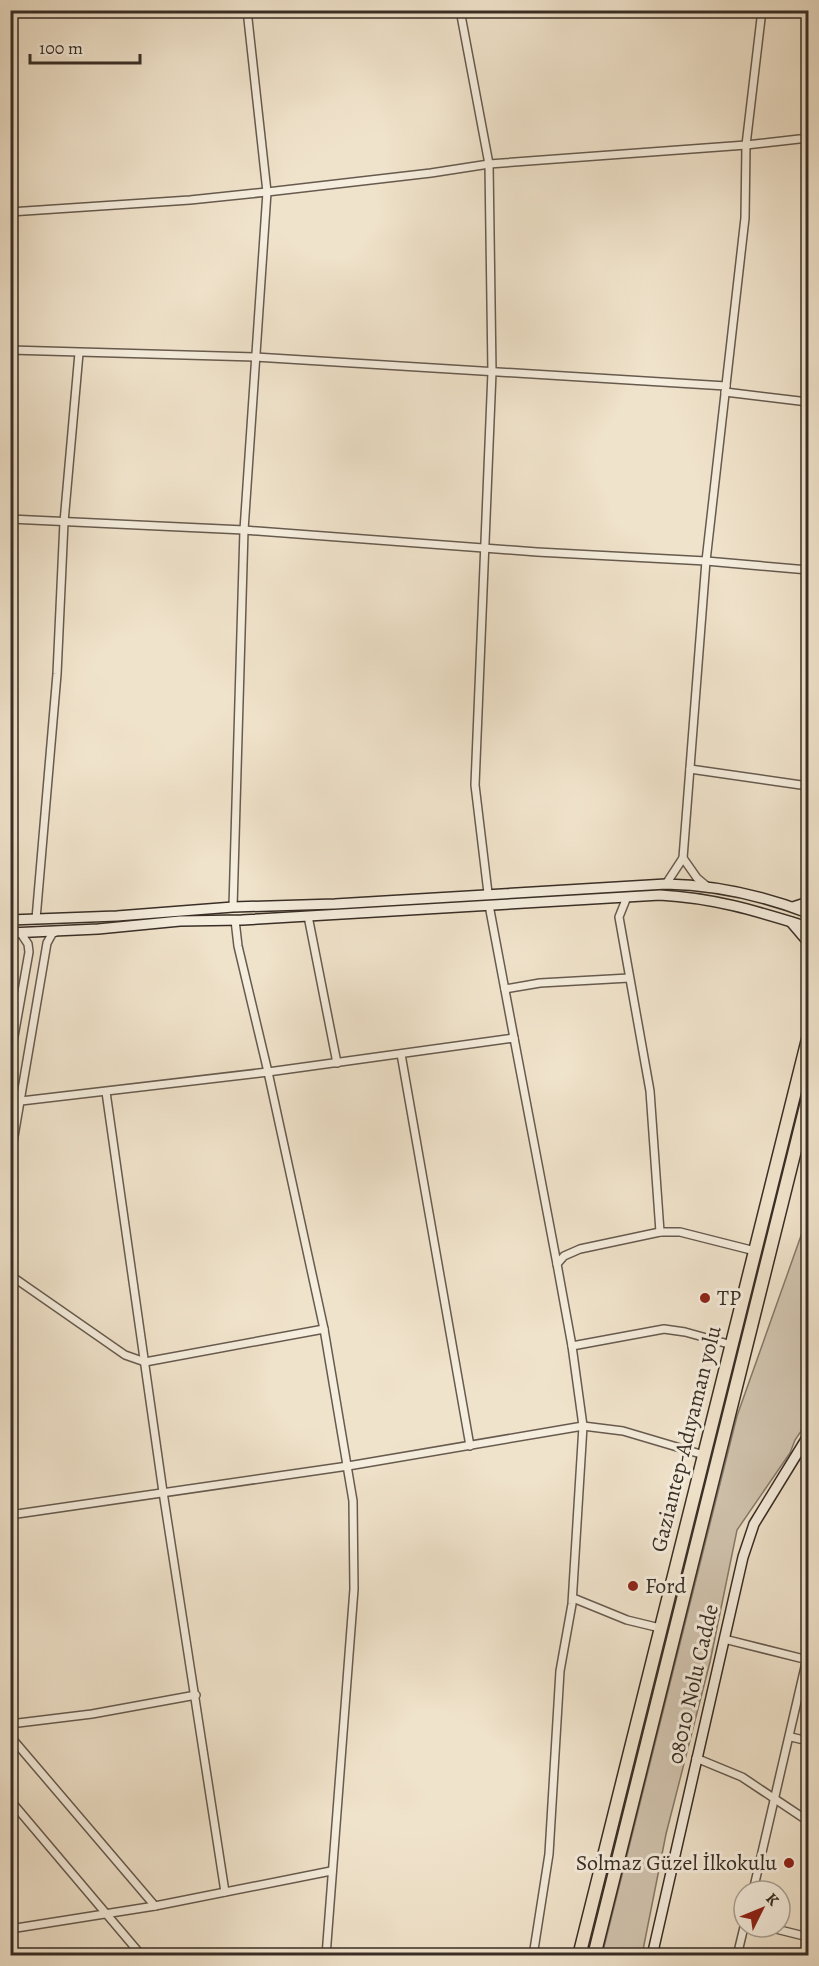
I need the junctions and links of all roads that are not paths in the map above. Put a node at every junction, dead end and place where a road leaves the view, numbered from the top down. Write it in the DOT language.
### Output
graph roads {
  1 [pos="247,10"];
  2 [pos="460,10"];
  3 [pos="762,10"];
  4 [pos="808,138"];
  5 [pos="746,145"];
  6 [pos="489,164"];
  7 [pos="267,192"];
  8 [pos="10,212"];
  9 [pos="10,350"];
  10 [pos="79,353"];
  11 [pos="255,357"];
  12 [pos="492,372"];
  13 [pos="725,389"];
  14 [pos="808,402"];
  15 [pos="10,519"];
  16 [pos="64,522"];
  17 [pos="244,530"];
  18 [pos="485,548"];
  19 [pos="706,561"];
  20 [pos="808,570"];
  21 [pos="690,769"];
  22 [pos="808,786"];
  23 [pos="683,858"];
  24 [pos="666,884"];
  25 [pos="709,888"];
  26 [pos="488,893"];
  27 [pos="627,897"];
  28 [pos="808,902"];
  29 [pos="489,905"];
  30 [pos="234,907"];
  31 [pos="793,907"];
  32 [pos="808,914"];
  33 [pos="308,916"];
  34 [pos="36,919"];
  35 [pos="10,920"];
  36 [pos="235,920"];
  37 [pos="791,922"];
  38 [pos="808,927"];
  39 [pos="57,931"];
  40 [pos="15,933"];
  41 [pos="808,942"];
  42 [pos="629,978"];
  43 [pos="505,989"];
  44 [pos="514,1038"];
  45 [pos="808,1039"];
  46 [pos="401,1054"];
  47 [pos="10,1059"];
  48 [pos="337,1063"];
  49 [pos="268,1072"];
  50 [pos="106,1092"];
  51 [pos="808,1098"];
  52 [pos="21,1101"];
  53 [pos="10,1160"];
  54 [pos="660,1232"];
  55 [pos="755,1251"];
  56 [pos="557,1264"];
  57 [pos="10,1275"];
  58 [pos="324,1329"];
  59 [pos="732,1345"];
  60 [pos="572,1346"];
  61 [pos="145,1362"];
  62 [pos="584,1426"];
  63 [pos="808,1440"];
  64 [pos="470,1446"];
  65 [pos="704,1455"];
  66 [pos="348,1466"];
  67 [pos="162,1492"];
  68 [pos="10,1515"];
  69 [pos="573,1598"];
  70 [pos="660,1628"];
  71 [pos="724,1639"];
  72 [pos="808,1658"];
  73 [pos="196,1695"];
  74 [pos="10,1724"];
  75 [pos="10,1736"];
  76 [pos="790,1737"];
  77 [pos="808,1741"];
  78 [pos="696,1758"];
  79 [pos="776,1799"];
  80 [pos="10,1800"];
  81 [pos="808,1821"];
  82 [pos="332,1872"];
  83 [pos="756,1879"];
  84 [pos="225,1892"];
  85 [pos="155,1906"];
  86 [pos="107,1914"];
  87 [pos="10,1929"];
  88 [pos="792,1933"];
  89 [pos="808,1937"];
  90 [pos="741,1939"];
  91 [pos="142,1956"];
  92 [pos="326,1956"];
  93 [pos="533,1956"];
  94 [pos="579,1956"];
  95 [pos="594,1956"];
  96 [pos="652,1956"];
  97 [pos="737,1956"];
  1 -- 7 [label="street"];
  2 -- 6 [label="street"];
  3 -- 5 [label="street"];
  4 -- 5 [label="street"];
  5 -- 6 [label="street"];
  5 -- 13 [label="street"];
  6 -- 7 [label="street"];
  6 -- 12 [label="street"];
  7 -- 8 [label="street"];
  7 -- 11 [label="street"];
  9 -- 10 [label="street"];
  10 -- 11 [label="street"];
  10 -- 16 [label="street"];
  11 -- 12 [label="street"];
  11 -- 17 [label="street"];
  12 -- 13 [label="street"];
  12 -- 18 [label="street"];
  13 -- 14 [label="street"];
  13 -- 19 [label="street"];
  15 -- 16 [label="street"];
  16 -- 17 [label="street"];
  16 -- 34 [label="street"];
  17 -- 18 [label="street"];
  17 -- 30 [label="street"];
  18 -- 19 [label="street"];
  18 -- 26 [label="street"];
  19 -- 20 [label="street"];
  19 -- 21 [label="street"];
  21 -- 22 [label="street"];
  21 -- 23 [label="street"];
  23 -- 24 [label="street"];
  23 -- 25 [label="street"];
  24 -- 25 [label="street"];
  24 -- 26 [label="street"];
  25 -- 31 [label="street"];
  26 -- 30 [label="street"];
  27 -- 29 [label="street"];
  27 -- 37 [label="street"];
  27 -- 42 [label="street"];
  28 -- 31 [label="street"];
  29 -- 33 [label="street"];
  29 -- 43 [label="street"];
  30 -- 34 [label="street"];
  31 -- 32 [label="street"];
  33 -- 36 [label="street"];
  33 -- 48 [label="street"];
  34 -- 35 [label="street"];
  36 -- 39 [label="street"];
  36 -- 49 [label="street"];
  37 -- 38 [label="street"];
  37 -- 41 [label="street"];
  39 -- 40 [label="street"];
  39 -- 52 [label="street"];
  40 -- 47 [label="street"];
  42 -- 43 [label="street"];
  42 -- 54 [label="street"];
  43 -- 44 [label="street"];
  44 -- 46 [label="street"];
  44 -- 56 [label="street"];
  45 -- 55 [label="highway, Gaziantep-Adıyaman yolu"];
  46 -- 48 [label="street"];
  46 -- 64 [label="street"];
  48 -- 49 [label="street"];
  49 -- 50 [label="street"];
  49 -- 58 [label="street"];
  50 -- 52 [label="street"];
  50 -- 61 [label="street"];
  51 -- 95 [label="highway, Gaziantep-Adıyaman yolu"];
  52 -- 53 [label="street"];
  54 -- 55 [label="street"];
  54 -- 56 [label="street"];
  55 -- 59 [label="highway, Gaziantep-Adıyaman yolu"];
  56 -- 60 [label="street"];
  57 -- 61 [label="street"];
  58 -- 61 [label="street"];
  58 -- 66 [label="street"];
  59 -- 60 [label="street"];
  59 -- 65 [label="highway, Gaziantep-Adıyaman yolu"];
  60 -- 62 [label="street"];
  61 -- 67 [label="street"];
  62 -- 64 [label="street"];
  62 -- 65 [label="street"];
  62 -- 69 [label="street"];
  63 -- 71 [label="street, 08010 Nolu Cadde"];
  64 -- 66 [label="street"];
  65 -- 70 [label="highway, Gaziantep-Adıyaman yolu"];
  66 -- 67 [label="street"];
  66 -- 82 [label="street"];
  67 -- 68 [label="street"];
  67 -- 73 [label="street"];
  69 -- 70 [label="street"];
  69 -- 93 [label="street"];
  70 -- 94 [label="highway, Gaziantep-Adıyaman yolu"];
  71 -- 72 [label="street"];
  71 -- 78 [label="street, 08010 Nolu Cadde"];
  72 -- 76 [label="street"];
  73 -- 74 [label="street"];
  73 -- 84 [label="street"];
  75 -- 85 [label="street"];
  76 -- 77 [label="street"];
  76 -- 79 [label="street"];
  78 -- 79 [label="street"];
  78 -- 96 [label="street, 08010 Nolu Cadde"];
  79 -- 81 [label="street"];
  79 -- 83 [label="street"];
  80 -- 86 [label="street"];
  82 -- 84 [label="street"];
  82 -- 92 [label="street"];
  84 -- 85 [label="street"];
  85 -- 86 [label="street"];
  86 -- 87 [label="street"];
  86 -- 91 [label="street"];
  88 -- 89 [label="street"];
  90 -- 97 [label="street"];
}
